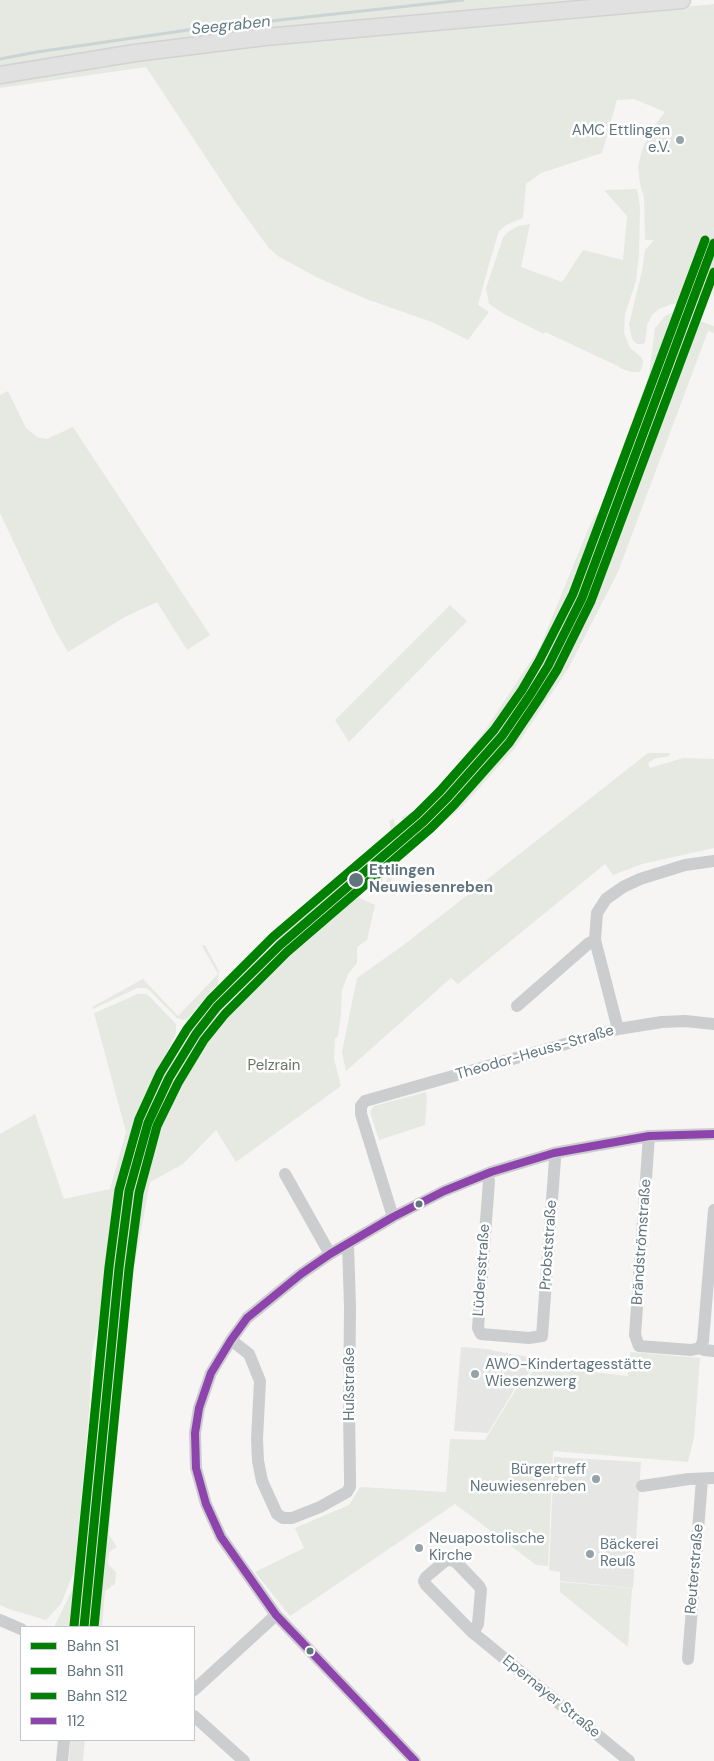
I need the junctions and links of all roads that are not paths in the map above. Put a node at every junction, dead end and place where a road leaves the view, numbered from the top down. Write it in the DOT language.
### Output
graph roads {
  1 [pos="682,0"];
  2 [pos="0,75"];
  3 [pos="714,861"];
  4 [pos="595,940"];
  5 [pos="517,1006"];
  6 [pos="714,1024"];
  7 [pos="618,1029"];
  8 [pos="714,1134"];
  9 [pos="649,1136"];
  10 [pos="554,1153"];
  11 [pos="285,1174"];
  12 [pos="487,1174"];
  13 [pos="714,1210"];
  14 [pos="393,1217"];
  15 [pos="348,1244"];
  16 [pos="330,1254"];
  17 [pos="542,1336"];
  18 [pos="230,1340"];
  19 [pos="700,1348"];
  20 [pos="714,1351"];
  21 [pos="708,1478"];
  22 [pos="642,1486"];
  23 [pos="276,1615"];
  24 [pos="0,1620"];
  25 [pos="20,1629"];
  26 [pos="473,1633"];
  27 [pos="688,1659"];
  28 [pos="195,1689"];
  29 [pos="195,1717"];
  30 [pos="64,1741"];
  31 [pos="613,1756"];
  32 [pos="406,1758"];
  33 [pos="62,1761"];
  34 [pos="244,1761"];
  35 [pos="629,1761"];
  1 -- 2 [label="main road"];
  3 -- 4 [label="street"];
  4 -- 5 [label="street"];
  4 -- 7 [label="street"];
  6 -- 7 [label="street, Theodor-Heuss-Straße"];
  7 -- 14 [label="street, Theodor-Heuss-Straße"];
  8 -- 9 [label="street"];
  9 -- 10 [label="street"];
  9 -- 19 [label="street, Brändströmstraße"];
  10 -- 12 [label="street"];
  10 -- 17 [label="street, Probststraße"];
  11 -- 16 [label="street"];
  12 -- 14 [label="street"];
  12 -- 17 [label="street, Lüdersstraße"];
  13 -- 19 [label="street"];
  14 -- 15 [label="street"];
  15 -- 16 [label="street"];
  15 -- 18 [label="street, Hußstraße"];
  16 -- 18 [label="street"];
  18 -- 23 [label="street"];
  19 -- 20 [label="street"];
  21 -- 22 [label="street"];
  21 -- 27 [label="street, Reuterstraße"];
  23 -- 28 [label="street"];
  23 -- 32 [label="street"];
  24 -- 25 [label="street"];
  26 -- 26 [label="street, Epernayer Straße"];
  26 -- 31 [label="street, Epernayer Straße"];
  29 -- 34 [label="street"];
  30 -- 33 [label="street"];
  31 -- 35 [label="street, Epernayer Straße"];
}
